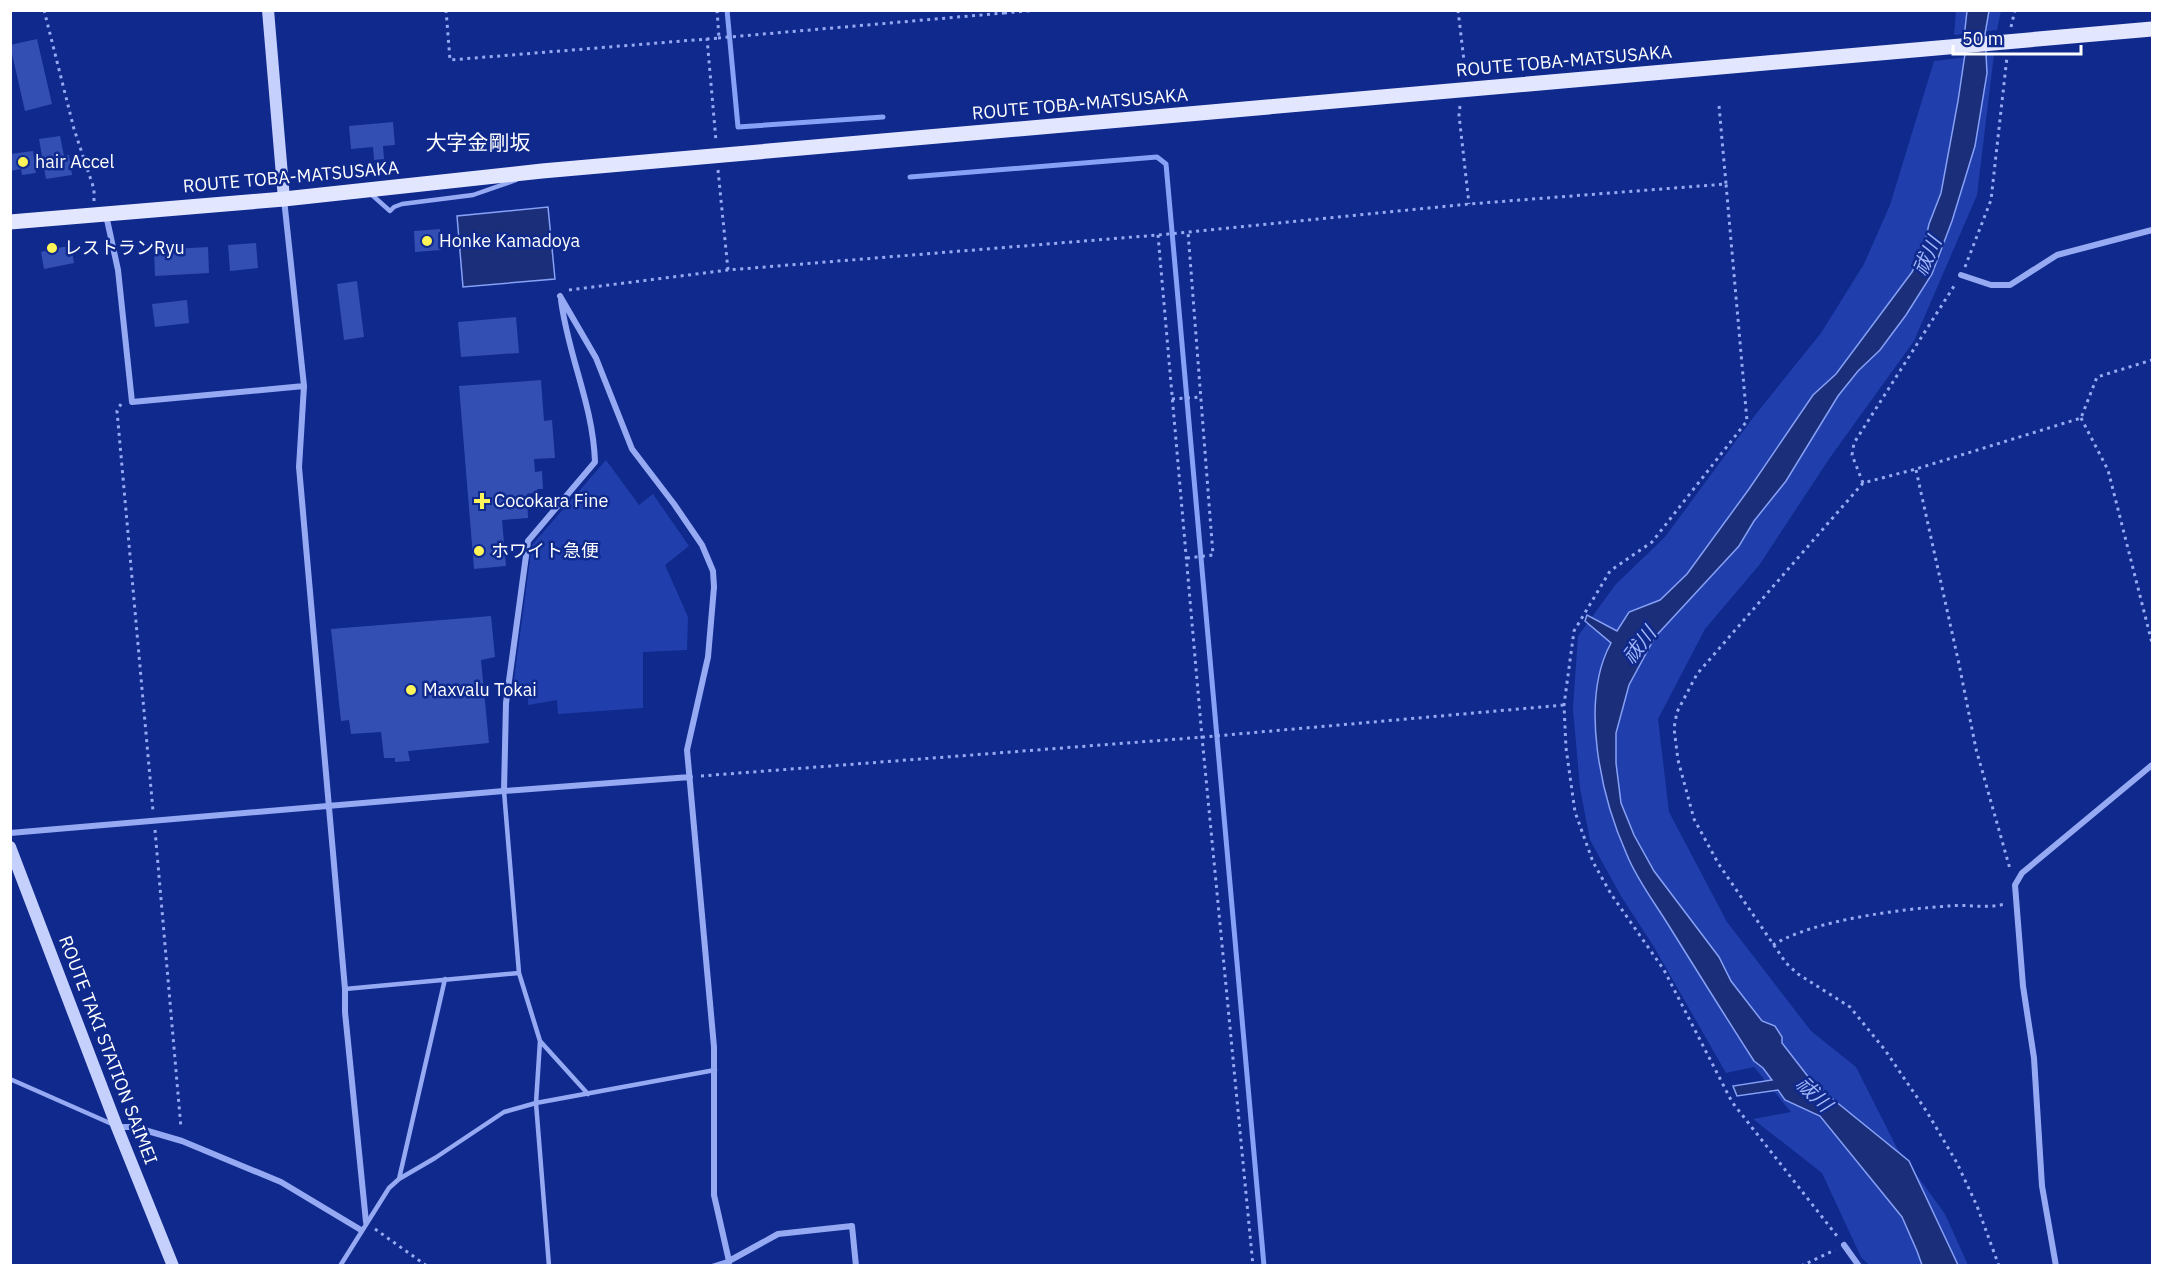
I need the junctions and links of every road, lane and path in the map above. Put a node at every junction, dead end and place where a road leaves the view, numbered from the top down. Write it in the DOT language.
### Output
graph roads {
  1 [pos="44,10"];
  2 [pos="268,10"];
  3 [pos="446,10"];
  4 [pos="717,10"];
  5 [pos="1037,10"];
  6 [pos="1458,10"];
  7 [pos="2015,10"];
  8 [pos="1004,12"];
  9 [pos="2010,29"];
  10 [pos="2152,29"];
  11 [pos="707,38"];
  12 [pos="719,38"];
  13 [pos="2008,50"];
  14 [pos="1462,77"];
  15 [pos="1460,102"];
  16 [pos="1719,106"];
  17 [pos="716,143"];
  18 [pos="718,167"];
  19 [pos="542,171"];
  20 [pos="1726,184"];
  21 [pos="364,191"];
  22 [pos="284,199"];
  23 [pos="1469,204"];
  24 [pos="100,214"];
  25 [pos="10,222"];
  26 [pos="2152,230"];
  27 [pos="1186,232"];
  28 [pos="1160,235"];
  29 [pos="728,270"];
  30 [pos="1961,275"];
  31 [pos="560,296"];
  32 [pos="2152,360"];
  33 [pos="304,386"];
  34 [pos="131,390"];
  35 [pos="1198,397"];
  36 [pos="1172,399"];
  37 [pos="2081,418"];
  38 [pos="1916,469"];
  39 [pos="1863,483"];
  40 [pos="1186,558"];
  41 [pos="2152,643"];
  42 [pos="1564,705"];
  43 [pos="1203,737"];
  44 [pos="2152,765"];
  45 [pos="690,777"];
  46 [pos="504,790"];
  47 [pos="328,805"];
  48 [pos="154,820"];
  49 [pos="10,833"];
  50 [pos="10,847"];
  51 [pos="2015,888"];
  52 [pos="1773,945"];
  53 [pos="519,973"];
  54 [pos="445,979"];
  55 [pos="345,989"];
  56 [pos="540,1041"];
  57 [pos="715,1070"];
  58 [pos="10,1079"];
  59 [pos="588,1094"];
  60 [pos="536,1103"];
  61 [pos="117,1127"];
  62 [pos="182,1141"];
  63 [pos="399,1179"];
  64 [pos="366,1222"];
  65 [pos="362,1230"];
  66 [pos="1844,1245"];
  67 [pos="729,1263"];
  68 [pos="173,1266"];
  69 [pos="340,1266"];
  70 [pos="427,1266"];
  71 [pos="549,1266"];
  72 [pos="712,1266"];
  73 [pos="856,1266"];
  74 [pos="1252,1266"];
  75 [pos="1801,1266"];
  76 [pos="1859,1266"];
  77 [pos="1998,1266"];
  78 [pos="2056,1266"];
  1 -- 24 [label="path"];
  2 -- 22 [label="main road"];
  3 -- 11 [label="path"];
  4 -- 12 [label="path"];
  5 -- 8 [label="path"];
  6 -- 14 [label="path"];
  7 -- 9 [label="path"];
  8 -- 12 [label="path"];
  10 -- 19 [label="main road, ROUTE TOBA-MATSUSAKA"];
  11 -- 12 [label="path"];
  11 -- 17 [label="path"];
  13 -- 30 [label="path"];
  15 -- 23 [label="path"];
  16 -- 20 [label="path"];
  18 -- 29 [label="path"];
  19 -- 21 [label="main road, ROUTE TOBA-MATSUSAKA"];
  19 -- 21 [label="lane"];
  20 -- 23 [label="path"];
  20 -- 42 [label="path"];
  21 -- 22 [label="main road, ROUTE TOBA-MATSUSAKA"];
  22 -- 24 [label="main road, ROUTE TOBA-MATSUSAKA"];
  22 -- 33 [label="street"];
  23 -- 27 [label="path"];
  24 -- 25 [label="main road, ROUTE TOBA-MATSUSAKA"];
  24 -- 34 [label="street"];
  26 -- 30 [label="street"];
  27 -- 28 [label="path"];
  27 -- 35 [label="path"];
  28 -- 29 [label="path"];
  28 -- 36 [label="path"];
  29 -- 31 [label="path"];
  30 -- 39 [label="path"];
  31 -- 45 [label="street"];
  31 -- 46 [label="street"];
  32 -- 37 [label="path"];
  33 -- 34 [label="street"];
  33 -- 47 [label="street"];
  34 -- 48 [label="path"];
  35 -- 36 [label="path"];
  35 -- 40 [label="path"];
  36 -- 40 [label="path"];
  37 -- 38 [label="path"];
  37 -- 41 [label="path"];
  38 -- 39 [label="path"];
  38 -- 51 [label="path"];
  39 -- 52 [label="path"];
  40 -- 43 [label="path"];
  42 -- 43 [label="path"];
  42 -- 66 [label="path"];
  43 -- 45 [label="path"];
  43 -- 74 [label="path"];
  44 -- 51 [label="street"];
  45 -- 46 [label="street"];
  45 -- 57 [label="street"];
  46 -- 47 [label="street"];
  46 -- 53 [label="lane"];
  47 -- 48 [label="street"];
  47 -- 55 [label="street"];
  48 -- 49 [label="street"];
  48 -- 62 [label="path"];
  50 -- 61 [label="main road, ROUTE TAKI STATION SAIMEI"];
  51 -- 52 [label="path"];
  51 -- 78 [label="street"];
  52 -- 77 [label="path"];
  53 -- 54 [label="lane"];
  53 -- 56 [label="lane"];
  54 -- 55 [label="lane"];
  54 -- 63 [label="lane"];
  55 -- 64 [label="street"];
  56 -- 59 [label="lane"];
  56 -- 60 [label="lane"];
  57 -- 59 [label="lane"];
  57 -- 67 [label="street"];
  58 -- 61 [label="lane"];
  59 -- 60 [label="lane"];
  60 -- 63 [label="lane"];
  60 -- 71 [label="lane"];
  61 -- 62 [label="street"];
  61 -- 68 [label="main road, ROUTE TAKI STATION SAIMEI"];
  62 -- 65 [label="street"];
  63 -- 64 [label="lane"];
  64 -- 65 [label="lane"];
  64 -- 70 [label="path"];
  65 -- 69 [label="lane"];
  66 -- 75 [label="path"];
  66 -- 76 [label="street"];
  67 -- 72 [label="lane"];
  67 -- 73 [label="street"];
}
